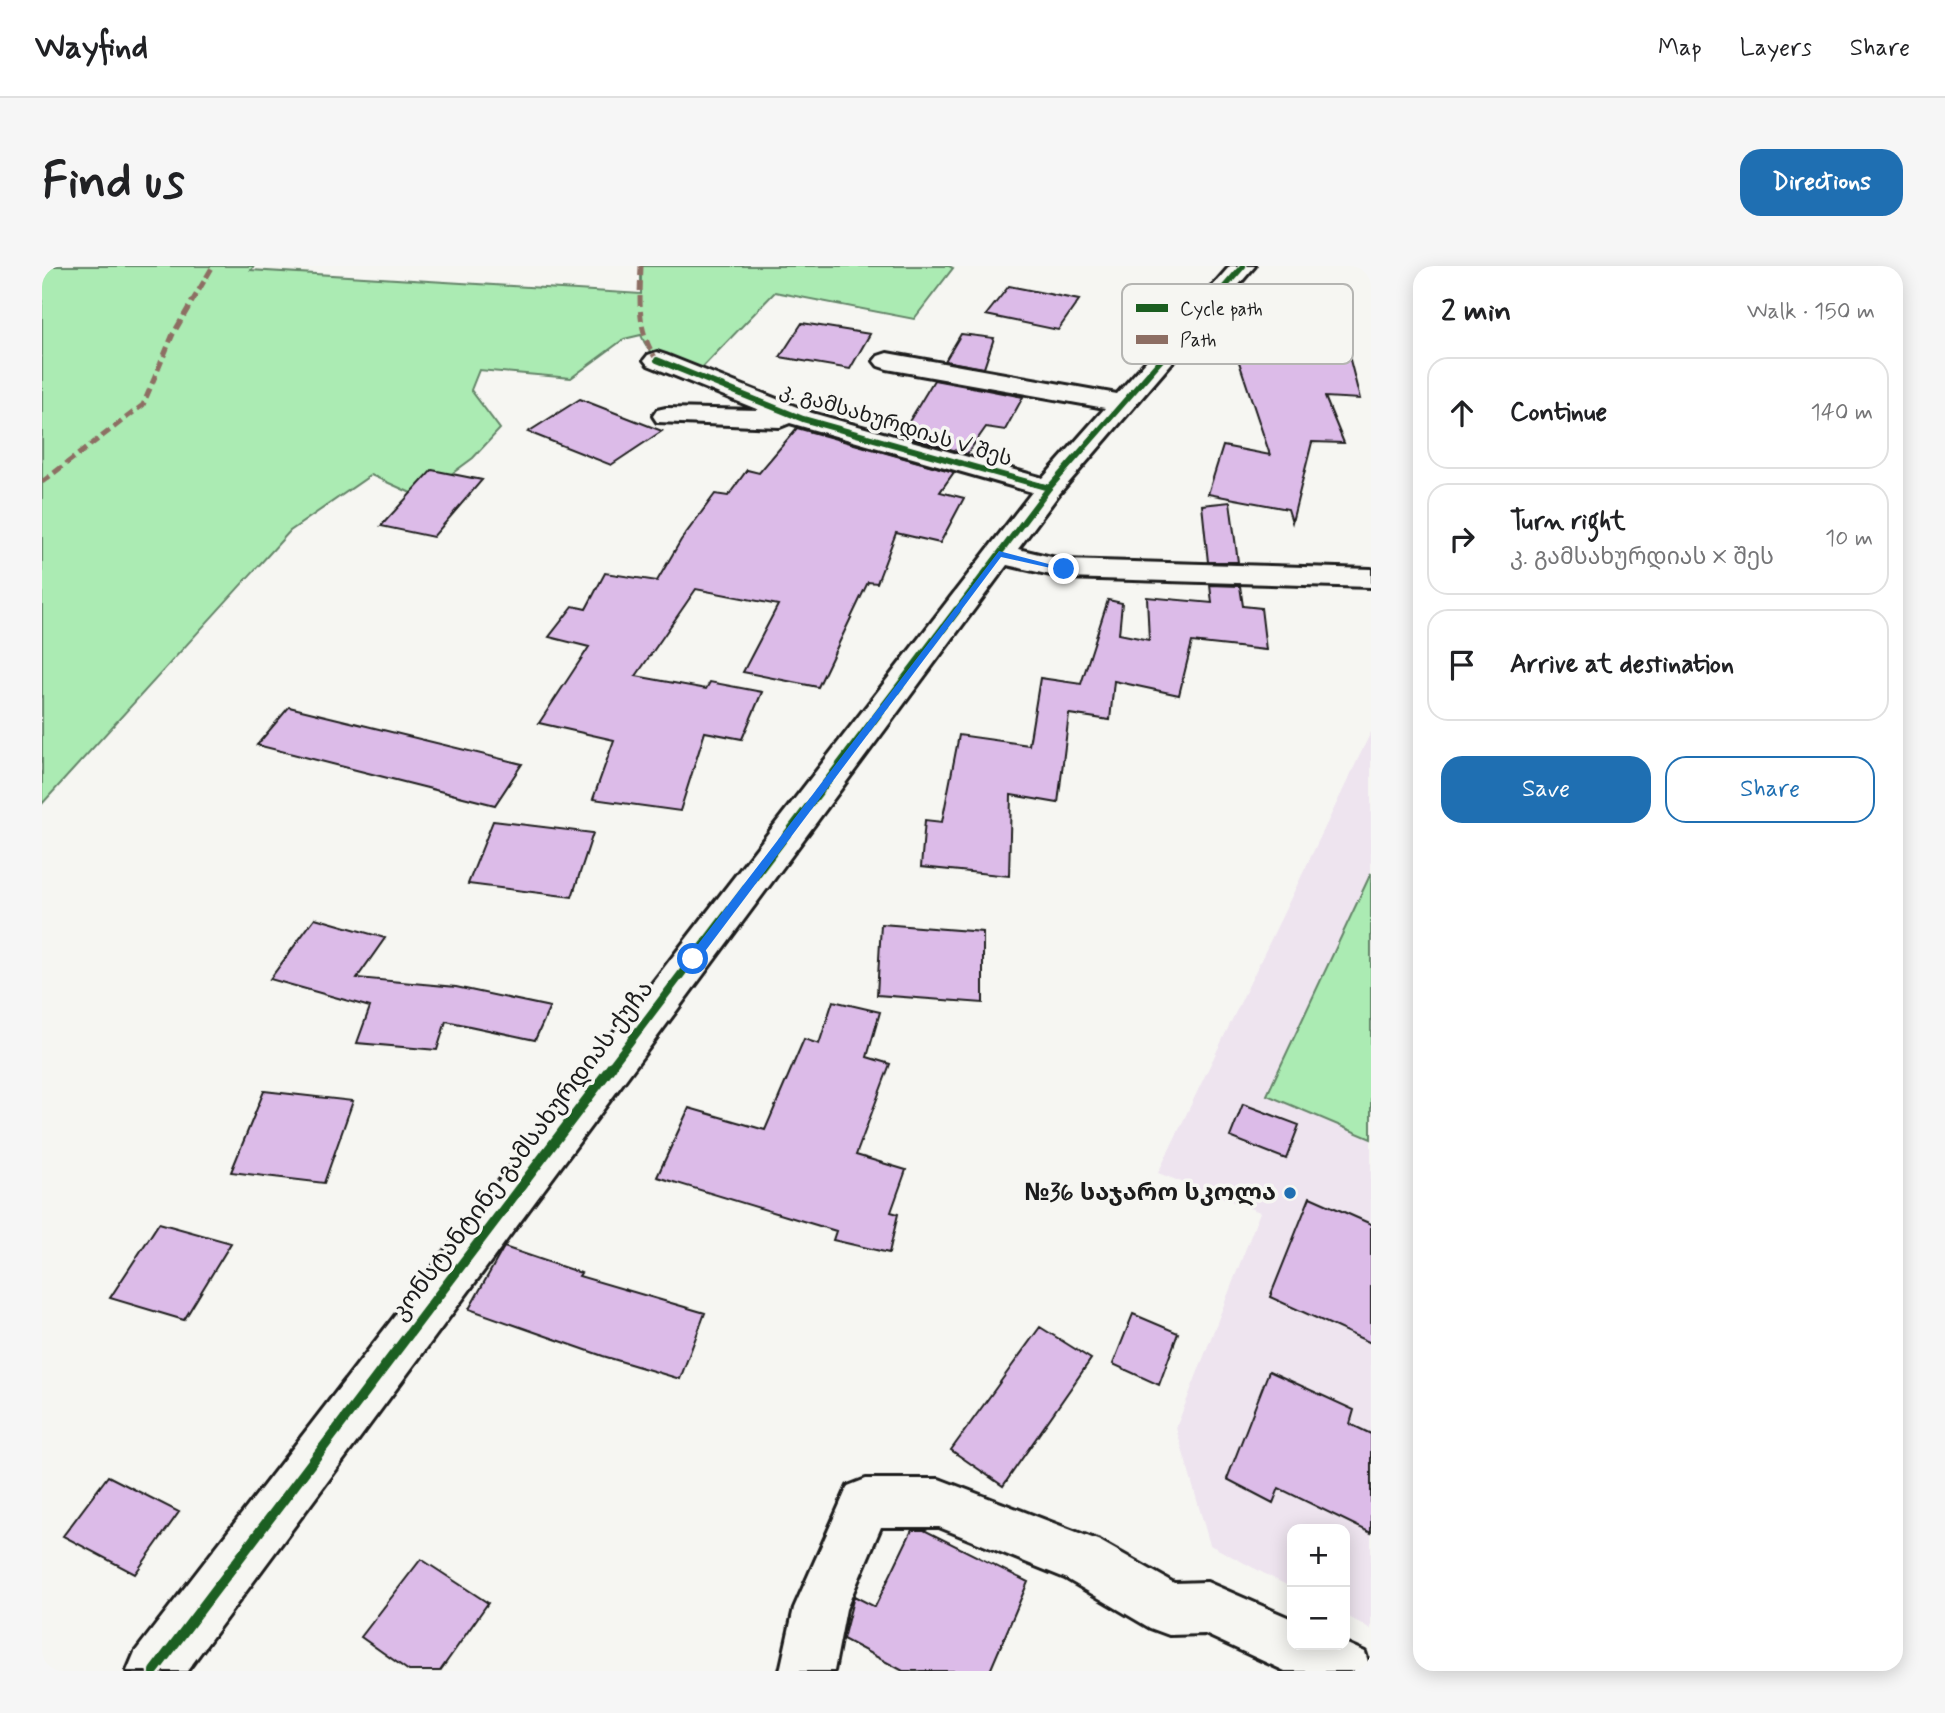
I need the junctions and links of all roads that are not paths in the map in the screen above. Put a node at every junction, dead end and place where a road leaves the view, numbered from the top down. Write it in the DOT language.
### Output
graph roads {
  1 [pos="1243,266"];
  2 [pos="1227,284"];
  3 [pos="657,360"];
  4 [pos="887,361"];
  5 [pos="1158,364"];
  6 [pos="1123,404"];
  7 [pos="666,416"];
  8 [pos="803,419"];
  9 [pos="1049,488"];
  10 [pos="999,554"];
  11 [pos="1371,578"];
  12 [pos="1330,1667"];
  13 [pos="154,1671"];
  14 [pos="807,1671"];
  1 -- 2 [label="street, კონსტანტინე გამსახურდიას ქუჩა"];
  3 -- 8 [label="street, კ. გამსახურდიას V შეს"];
  4 -- 6 [label="street"];
  5 -- 6 [label="street, კონსტანტინე გამსახურდიას ქუჩა"];
  6 -- 9 [label="street, კონსტანტინე გამსახურდიას ქუჩა"];
  7 -- 8 [label="street"];
  8 -- 9 [label="street, კ. გამსახურდიას V შეს"];
  9 -- 10 [label="street, კონსტანტინე გამსახურდიას ქუჩა"];
  10 -- 11 [label="street"];
  10 -- 13 [label="street, კონსტანტინე გამსახურდიას ქუჩა"];
  12 -- 14 [label="street"];
}
